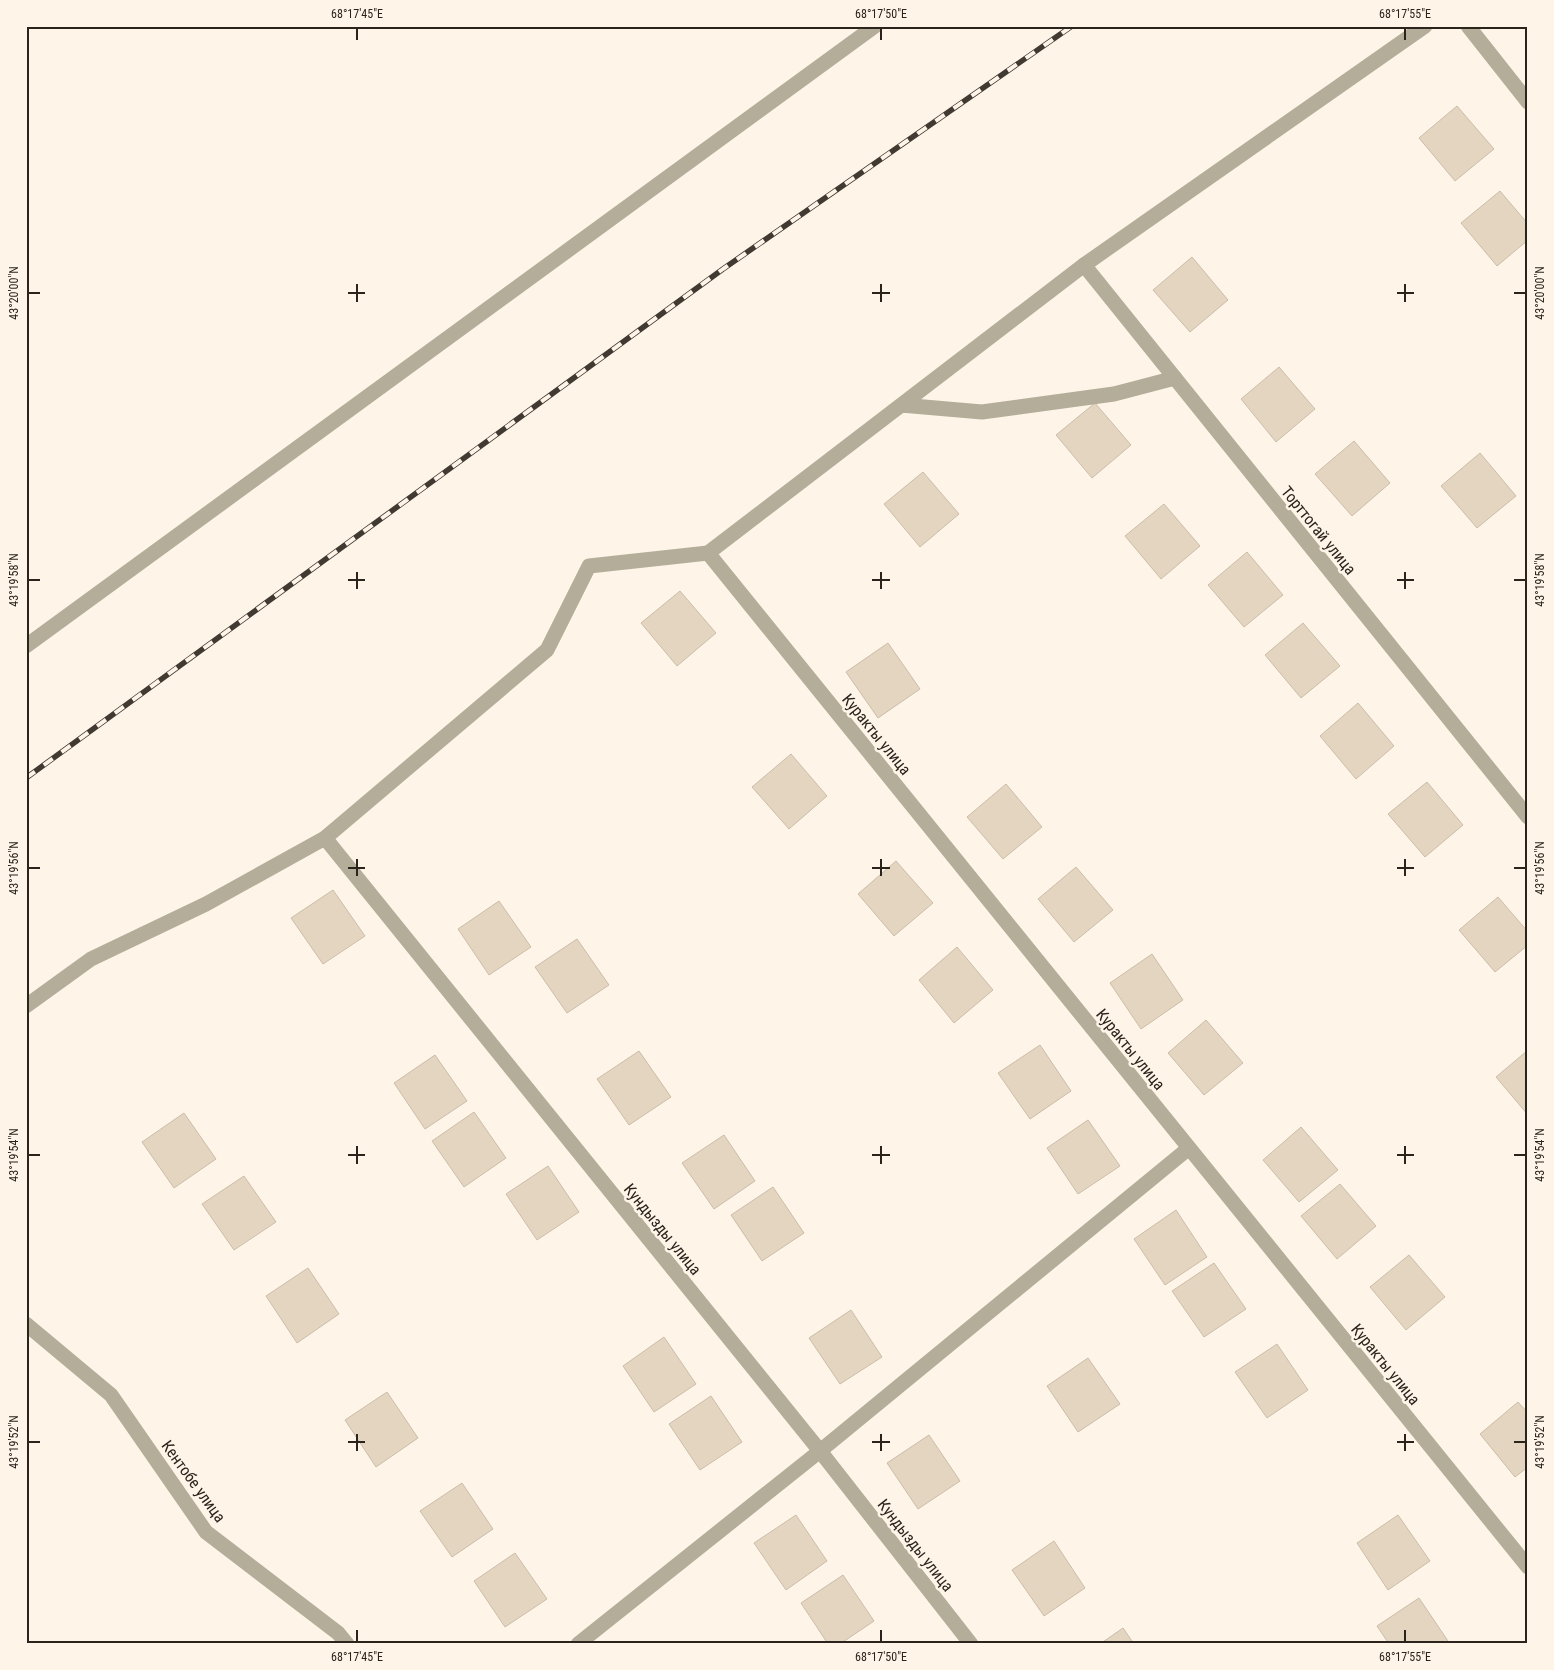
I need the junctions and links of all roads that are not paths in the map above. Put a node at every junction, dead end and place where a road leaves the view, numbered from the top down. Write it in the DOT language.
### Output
graph roads {
  1 [pos="874,26"];
  2 [pos="1425,26"];
  3 [pos="1468,26"];
  4 [pos="1528,102"];
  5 [pos="1084,265"];
  6 [pos="1174,378"];
  7 [pos="901,405"];
  8 [pos="708,553"];
  9 [pos="26,646"];
  10 [pos="1528,817"];
  11 [pos="325,838"];
  12 [pos="26,1006"];
  13 [pos="1188,1148"];
  14 [pos="26,1324"];
  15 [pos="820,1451"];
  16 [pos="1528,1566"];
  17 [pos="347,1644"];
  18 [pos="578,1644"];
  19 [pos="971,1644"];
  1 -- 9 [label="street"];
  2 -- 5 [label="street"];
  3 -- 4 [label="street"];
  5 -- 6 [label="street, Торттогай улица"];
  5 -- 7 [label="street"];
  6 -- 7 [label="street"];
  6 -- 10 [label="street, Торттогай улица"];
  7 -- 8 [label="street"];
  8 -- 11 [label="street"];
  8 -- 13 [label="street, Куракты улица"];
  11 -- 12 [label="street"];
  11 -- 15 [label="street, Кундызды улица"];
  13 -- 15 [label="street"];
  13 -- 16 [label="street, Куракты улица"];
  14 -- 17 [label="street, Кентобе улица"];
  15 -- 18 [label="street"];
  15 -- 19 [label="street, Кундызды улица"];
}
